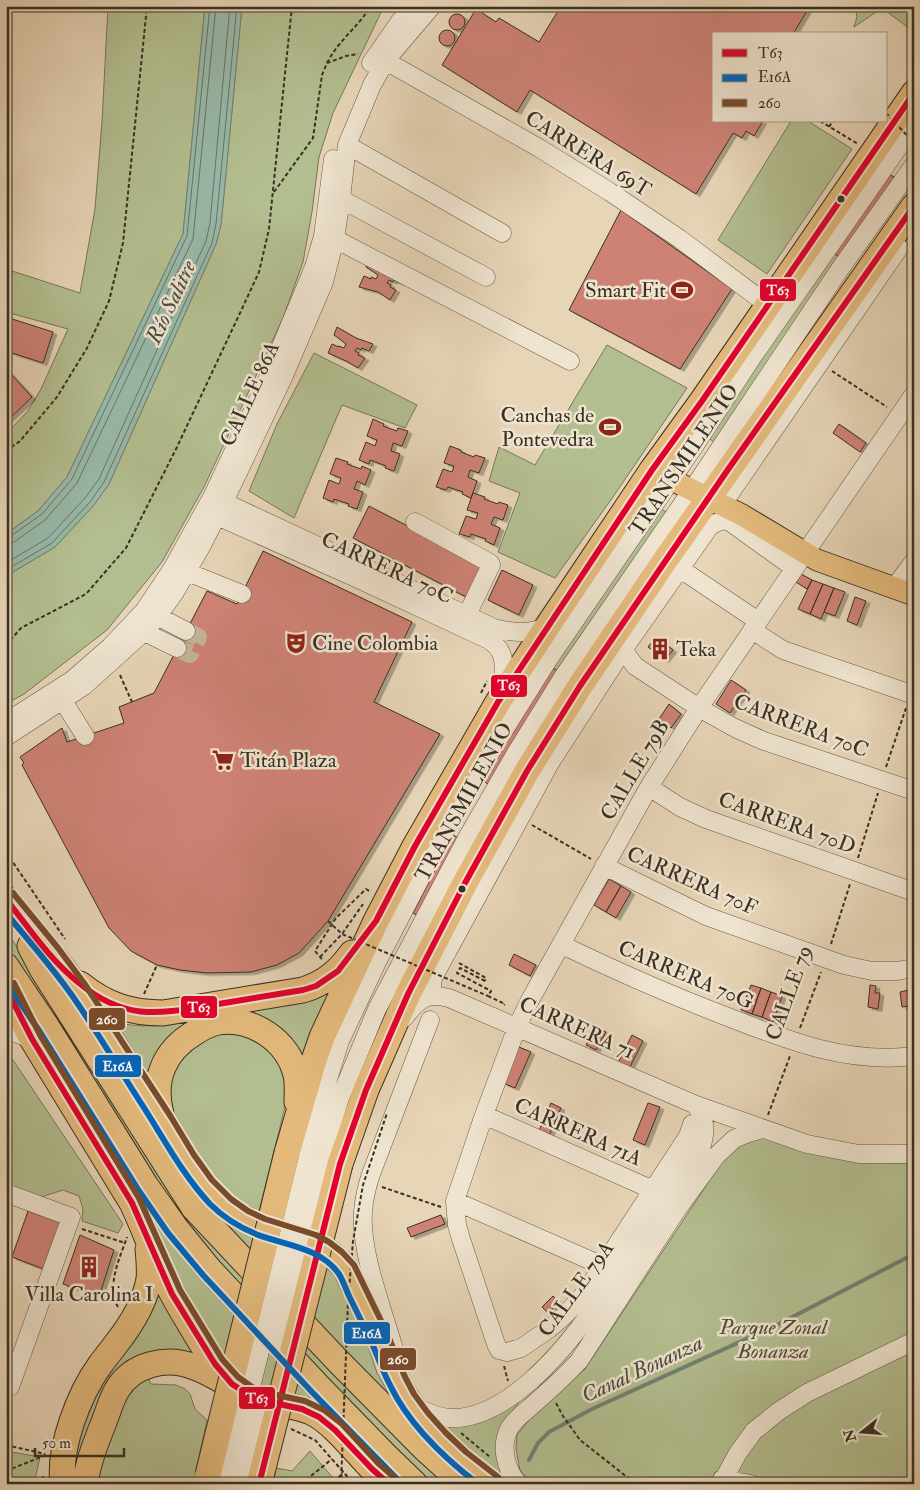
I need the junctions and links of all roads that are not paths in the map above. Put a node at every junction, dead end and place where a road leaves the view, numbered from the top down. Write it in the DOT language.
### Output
graph roads {
  1 [pos="415,6"];
  2 [pos="432,6"];
  3 [pos="375,56"];
  4 [pos="914,93"];
  5 [pos="914,125"];
  6 [pos="347,145"];
  7 [pos="914,165"];
  8 [pos="341,199"];
  9 [pos="914,206"];
  10 [pos="914,227"];
  11 [pos="502,233"];
  12 [pos="334,239"];
  13 [pos="486,278"];
  14 [pos="768,305"];
  15 [pos="570,361"];
  16 [pos="914,394"];
  17 [pos="662,475"];
  18 [pos="710,504"];
  19 [pos="214,507"];
  20 [pos="415,522"];
  21 [pos="799,561"];
  22 [pos="914,561"];
  23 [pos="679,568"];
  24 [pos="187,572"];
  25 [pos="904,592"];
  26 [pos="242,594"];
  27 [pos="466,615"];
  28 [pos="158,616"];
  29 [pos="755,626"];
  30 [pos="547,627"];
  31 [pos="136,630"];
  32 [pos="186,631"];
  33 [pos="620,640"];
  34 [pos="177,648"];
  35 [pos="488,694"];
  36 [pos="914,695"];
  37 [pos="63,701"];
  38 [pos="699,708"];
  39 [pos="6,722"];
  40 [pos="85,736"];
  41 [pos="6,737"];
  42 [pos="649,787"];
  43 [pos="914,791"];
  44 [pos="604,866"];
  45 [pos="914,892"];
  46 [pos="6,901"];
  47 [pos="376,921"];
  48 [pos="562,945"];
  49 [pos="63,953"];
  50 [pos="6,966"];
  51 [pos="914,968"];
  52 [pos="6,987"];
  53 [pos="433,995"];
  54 [pos="430,1020"];
  55 [pos="517,1026"];
  56 [pos="6,1030"];
  57 [pos="32,1039"];
  58 [pos="387,1040"];
  59 [pos="914,1056"];
  60 [pos="696,1105"];
  61 [pos="484,1115"];
  62 [pos="163,1122"];
  63 [pos="295,1122"];
  64 [pos="692,1124"];
  65 [pos="763,1129"];
  66 [pos="914,1152"];
  67 [pos="314,1158"];
  68 [pos="653,1190"];
  69 [pos="6,1193"];
  70 [pos="455,1207"];
  71 [pos="135,1229"];
  72 [pos="603,1266"];
  73 [pos="379,1297"];
  74 [pos="378,1337"];
  75 [pos="914,1341"];
  76 [pos="10,1387"];
  77 [pos="238,1389"];
  78 [pos="411,1406"];
  79 [pos="493,1472"];
  80 [pos="214,1481"];
  81 [pos="722,1481"];
  82 [pos="63,1484"];
  83 [pos="85,1484"];
  84 [pos="240,1484"];
  85 [pos="259,1484"];
  86 [pos="389,1484"];
  87 [pos="415,1484"];
  88 [pos="464,1484"];
  89 [pos="518,1484"];
  90 [pos="751,1484"];
  1 -- 3 [label="street, CALLE 86A"];
  2 -- 3 [label="street, CALLE 86A"];
  3 -- 6 [label="street, CALLE 86A"];
  3 -- 14 [label="street, CARRERA 69T"];
  3 -- 19 [label="street, CALLE 86A"];
  4 -- 14 [label="highway"];
  5 -- 17 [label="street, TRANSMILENIO"];
  6 -- 8 [label="street, CALLE 86A"];
  6 -- 11 [label="street"];
  7 -- 18 [label="street, TRANSMILENIO"];
  8 -- 12 [label="street, CALLE 86A"];
  8 -- 13 [label="street"];
  9 -- 18 [label="highway"];
  10 -- 18 [label="street"];
  12 -- 15 [label="street"];
  12 -- 19 [label="street, CALLE 86A"];
  14 -- 17 [label="highway"];
  16 -- 21 [label="street, CALLE 79B"];
  17 -- 18 [label="main road"];
  17 -- 30 [label="highway"];
  17 -- 67 [label="street, TRANSMILENIO"];
  18 -- 21 [label="main road"];
  18 -- 23 [label="street"];
  18 -- 33 [label="highway"];
  18 -- 67 [label="street, TRANSMILENIO"];
  19 -- 24 [label="street, CALLE 86A"];
  19 -- 27 [label="street, CARRERA 70C"];
  19 -- 31 [label="street, CALLE 86A"];
  19 -- 35 [label="street, CARRERA 70C"];
  20 -- 27 [label="street"];
  21 -- 25 [label="main road"];
  21 -- 29 [label="street, CALLE 79B"];
  22 -- 25 [label="street"];
  23 -- 29 [label="street"];
  23 -- 33 [label="street"];
  24 -- 26 [label="street"];
  24 -- 28 [label="street, CALLE 86A"];
  27 -- 30 [label="street, CARRERA 70C"];
  28 -- 31 [label="street, CALLE 86A"];
  28 -- 32 [label="street"];
  29 -- 36 [label="street"];
  29 -- 38 [label="street, CALLE 79B"];
  30 -- 35 [label="highway"];
  31 -- 34 [label="street"];
  31 -- 37 [label="street, CALLE 86A"];
  31 -- 39 [label="street, CALLE 86A"];
  33 -- 38 [label="street, CARRERA 70C"];
  33 -- 53 [label="street"];
  33 -- 58 [label="highway"];
  35 -- 47 [label="highway"];
  37 -- 40 [label="street"];
  37 -- 41 [label="street, CALLE 86A"];
  38 -- 42 [label="street, CALLE 79B"];
  38 -- 43 [label="street, CARRERA 70C"];
  42 -- 44 [label="street, CALLE 79B"];
  42 -- 45 [label="street, CARRERA 70D"];
  44 -- 48 [label="street, CALLE 79B"];
  44 -- 51 [label="street, CARRERA 70F"];
  46 -- 49 [label="highway"];
  46 -- 88 [label="highway"];
  47 -- 49 [label="highway"];
  47 -- 63 [label="highway"];
  48 -- 55 [label="street, CALLE 79B"];
  48 -- 59 [label="street, CARRERA 70G"];
  49 -- 62 [label="highway"];
  50 -- 87 [label="highway"];
  52 -- 57 [label="highway"];
  53 -- 55 [label="street, CARRERA 71"];
  53 -- 58 [label="street"];
  54 -- 73 [label="street"];
  55 -- 60 [label="street, CARRERA 71"];
  55 -- 61 [label="street, CALLE 79B"];
  56 -- 57 [label="street"];
  57 -- 71 [label="highway"];
  58 -- 67 [label="highway"];
  60 -- 65 [label="street, CARRERA 71"];
  60 -- 78 [label="street, CALLE 79A"];
  61 -- 68 [label="street, CARRERA 71A"];
  61 -- 70 [label="street, CALLE 79B"];
  62 -- 63 [label="highway"];
  62 -- 74 [label="highway"];
  63 -- 67 [label="highway"];
  64 -- 68 [label="street, CALLE 79A"];
  65 -- 66 [label="street, CARRERA 71"];
  65 -- 89 [label="street, CALLE 79A"];
  67 -- 80 [label="highway, bridge"];
  67 -- 84 [label="street, TRANSMILENIO, bridge"];
  67 -- 85 [label="highway, bridge"];
  68 -- 72 [label="street, CALLE 79A"];
  69 -- 76 [label="street"];
  70 -- 72 [label="street"];
  70 -- 72 [label="street, CALLE 79A"];
  71 -- 77 [label="highway"];
  71 -- 82 [label="highway"];
  73 -- 74 [label="street"];
  73 -- 78 [label="street"];
  74 -- 78 [label="highway"];
  75 -- 81 [label="street"];
  77 -- 83 [label="highway"];
  77 -- 86 [label="highway"];
  78 -- 79 [label="highway"];
  81 -- 90 [label="street"];
}
